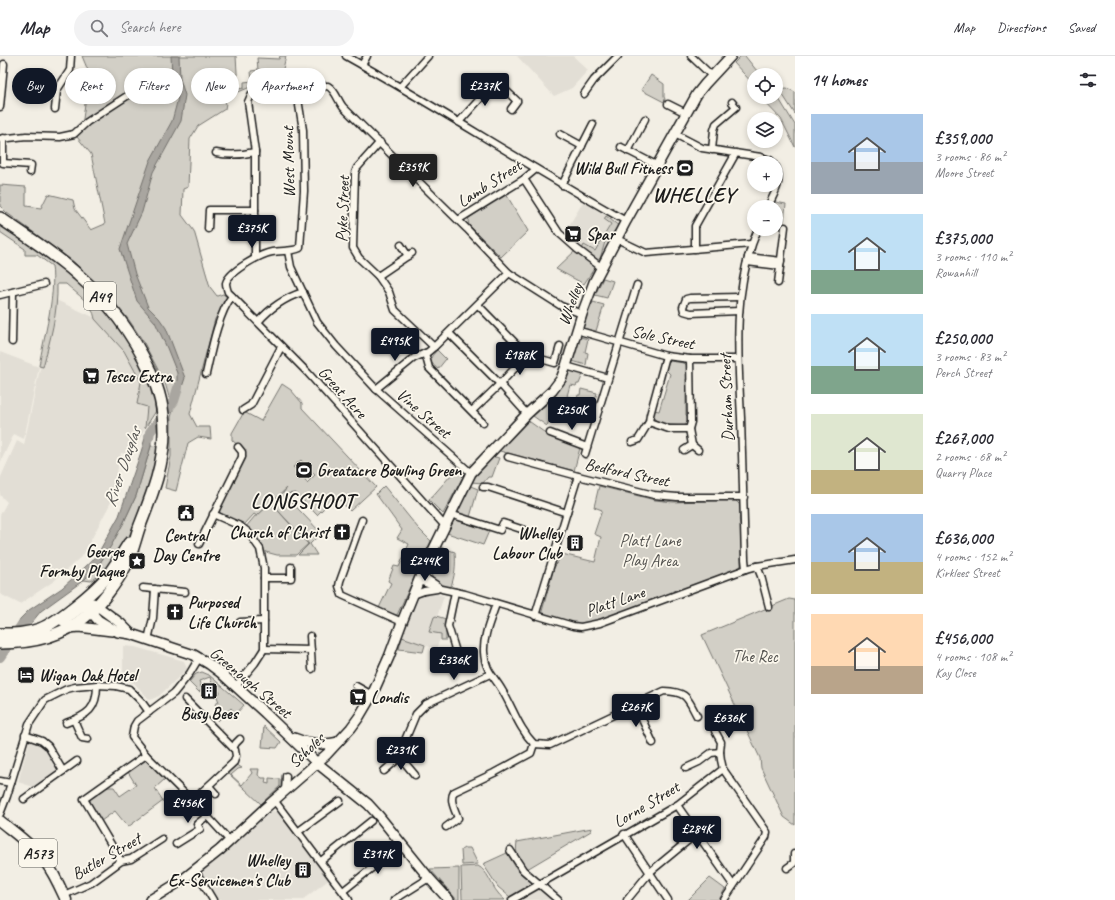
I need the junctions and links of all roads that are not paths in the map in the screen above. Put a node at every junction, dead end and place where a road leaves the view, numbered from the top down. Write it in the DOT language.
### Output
graph roads {
  1 [pos="71,56"];
  2 [pos="346,56"];
  3 [pos="367,56"];
  4 [pos="428,56"];
  5 [pos="618,56"];
  6 [pos="691,56"];
  7 [pos="731,56"];
  8 [pos="4,64"];
  9 [pos="362,65"];
  10 [pos="712,76"];
  11 [pos="326,86"];
  12 [pos="400,87"];
  13 [pos="584,94"];
  14 [pos="124,98"];
  15 [pos="248,104"];
  16 [pos="299,104"];
  17 [pos="668,104"];
  18 [pos="54,105"];
  19 [pos="736,106"];
  20 [pos="0,107"];
  21 [pos="511,109"];
  22 [pos="686,113"];
  23 [pos="642,120"];
  24 [pos="460,122"];
  25 [pos="593,124"];
  26 [pos="560,134"];
  27 [pos="675,134"];
  28 [pos="2,139"];
  29 [pos="380,142"];
  30 [pos="582,146"];
  31 [pos="621,147"];
  32 [pos="712,150"];
  33 [pos="628,151"];
  34 [pos="255,152"];
  35 [pos="216,153"];
  36 [pos="736,153"];
  37 [pos="754,156"];
  38 [pos="656,165"];
  39 [pos="536,169"];
  40 [pos="30,172"];
  41 [pos="524,180"];
  42 [pos="562,185"];
  43 [pos="255,210"];
  44 [pos="0,218"];
  45 [pos="458,220"];
  46 [pos="626,221"];
  47 [pos="785,227"];
  48 [pos="208,229"];
  49 [pos="755,236"];
  50 [pos="617,239"];
  51 [pos="751,244"];
  52 [pos="400,245"];
  53 [pos="695,249"];
  54 [pos="288,250"];
  55 [pos="255,258"];
  56 [pos="747,259"];
  57 [pos="780,263"];
  58 [pos="602,267"];
  59 [pos="510,273"];
  60 [pos="378,276"];
  61 [pos="778,283"];
  62 [pos="44,284"];
  63 [pos="637,285"];
  64 [pos="12,292"];
  65 [pos="303,292"];
  66 [pos="0,295"];
  67 [pos="232,296"];
  68 [pos="740,297"];
  69 [pos="478,305"];
  70 [pos="739,311"];
  71 [pos="582,314"];
  72 [pos="258,322"];
  73 [pos="583,332"];
  74 [pos="449,333"];
  75 [pos="12,342"];
  76 [pos="619,342"];
  77 [pos="560,346"];
  78 [pos="282,347"];
  79 [pos="434,347"];
  80 [pos="425,353"];
  81 [pos="527,355"];
  82 [pos="666,356"];
  83 [pos="690,359"];
  84 [pos="738,359"];
  85 [pos="566,366"];
  86 [pos="206,374"];
  87 [pos="608,378"];
  88 [pos="500,384"];
  89 [pos="376,389"];
  90 [pos="563,403"];
  91 [pos="243,410"];
  92 [pos="472,411"];
  93 [pos="598,411"];
  94 [pos="527,414"];
  95 [pos="649,422"];
  96 [pos="483,423"];
  97 [pos="689,429"];
  98 [pos="550,433"];
  99 [pos="692,445"];
  100 [pos="643,446"];
  101 [pos="238,447"];
  102 [pos="587,447"];
  103 [pos="684,450"];
  104 [pos="698,450"];
  105 [pos="585,454"];
  106 [pos="508,456"];
  107 [pos="471,473"];
  108 [pos="578,476"];
  109 [pos="486,486"];
  110 [pos="744,497"];
  111 [pos="567,513"];
  112 [pos="213,514"];
  113 [pos="450,514"];
  114 [pos="362,520"];
  115 [pos="445,526"];
  116 [pos="139,530"];
  117 [pos="524,530"];
  118 [pos="199,544"];
  119 [pos="795,560"];
  120 [pos="757,566"];
  121 [pos="291,567"];
  122 [pos="746,569"];
  123 [pos="264,578"];
  124 [pos="420,578"];
  125 [pos="143,588"];
  126 [pos="155,589"];
  127 [pos="442,589"];
  128 [pos="185,592"];
  129 [pos="455,592"];
  130 [pos="413,595"];
  131 [pos="496,604"];
  132 [pos="88,606"];
  133 [pos="770,607"];
  134 [pos="535,616"];
  135 [pos="264,621"];
  136 [pos="240,622"];
  137 [pos="402,622"];
  138 [pos="69,628"];
  139 [pos="118,632"];
  140 [pos="131,634"];
  141 [pos="310,636"];
  142 [pos="148,640"];
  143 [pos="10,641"];
  144 [pos="264,649"];
  145 [pos="311,650"];
  146 [pos="456,652"];
  147 [pos="199,658"];
  148 [pos="312,669"];
  149 [pos="490,674"];
  150 [pos="97,685"];
  151 [pos="236,686"];
  152 [pos="356,686"];
  153 [pos="372,696"];
  154 [pos="185,699"];
  155 [pos="635,704"];
  156 [pos="149,712"];
  157 [pos="698,716"];
  158 [pos="74,720"];
  159 [pos="66,723"];
  160 [pos="715,731"];
  161 [pos="26,735"];
  162 [pos="290,737"];
  163 [pos="83,740"];
  164 [pos="240,740"];
  165 [pos="338,742"];
  166 [pos="653,743"];
  167 [pos="534,744"];
  168 [pos="233,748"];
  169 [pos="720,752"];
  170 [pos="146,755"];
  171 [pos="400,757"];
  172 [pos="77,761"];
  173 [pos="317,763"];
  174 [pos="686,768"];
  175 [pos="723,769"];
  176 [pos="63,771"];
  177 [pos="384,771"];
  178 [pos="415,775"];
  179 [pos="286,776"];
  180 [pos="0,781"];
  181 [pos="11,783"];
  182 [pos="209,786"];
  183 [pos="286,791"];
  184 [pos="216,794"];
  185 [pos="24,799"];
  186 [pos="274,800"];
  187 [pos="192,801"];
  188 [pos="340,801"];
  189 [pos="677,805"];
  190 [pos="0,814"];
  191 [pos="207,816"];
  192 [pos="0,822"];
  193 [pos="371,822"];
  194 [pos="446,827"];
  195 [pos="298,831"];
  196 [pos="624,834"];
  197 [pos="696,834"];
  198 [pos="162,839"];
  199 [pos="230,841"];
  200 [pos="176,844"];
  201 [pos="402,844"];
  202 [pos="510,850"];
  203 [pos="794,854"];
  204 [pos="120,860"];
  205 [pos="321,861"];
  206 [pos="795,863"];
  207 [pos="787,868"];
  208 [pos="195,870"];
  209 [pos="650,872"];
  210 [pos="429,878"];
  211 [pos="539,884"];
  212 [pos="733,885"];
  213 [pos="343,892"];
  214 [pos="65,898"];
  215 [pos="150,900"];
  216 [pos="213,900"];
  217 [pos="349,900"];
  218 [pos="394,900"];
  219 [pos="449,900"];
  220 [pos="512,900"];
  221 [pos="558,900"];
  222 [pos="626,900"];
  223 [pos="668,900"];
  224 [pos="724,900"];
  1 -- 18 [label="street"];
  2 -- 9 [label="street"];
  3 -- 9 [label="street"];
  4 -- 12 [label="street"];
  5 -- 13 [label="street"];
  6 -- 10 [label="street"];
  7 -- 10 [label="main road, Whelley"];
  8 -- 20 [label="street"];
  9 -- 12 [label="street"];
  10 -- 22 [label="main road, Whelley"];
  11 -- 29 [label="street"];
  12 -- 24 [label="street"];
  14 -- 28 [label="street"];
  15 -- 34 [label="street"];
  16 -- 54 [label="street, West Mount"];
  17 -- 22 [label="street"];
  19 -- 32 [label="street"];
  21 -- 24 [label="street"];
  22 -- 27 [label="main road, Whelley"];
  23 -- 33 [label="street"];
  24 -- 39 [label="street"];
  25 -- 30 [label="street"];
  26 -- 30 [label="street"];
  27 -- 32 [label="street"];
  27 -- 38 [label="main road, Whelley"];
  28 -- 40 [label="street"];
  29 -- 45 [label="street"];
  29 -- 60 [label="street, Pyke Street"];
  30 -- 42 [label="street"];
  31 -- 33 [label="street"];
  32 -- 36 [label="street"];
  33 -- 38 [label="street"];
  34 -- 35 [label="street"];
  34 -- 43 [label="street"];
  36 -- 37 [label="street"];
  36 -- 53 [label="street"];
  38 -- 46 [label="main road, Whelley"];
  39 -- 41 [label="street, Lamb Street"];
  39 -- 42 [label="street"];
  41 -- 45 [label="street, Lamb Street"];
  41 -- 58 [label="street"];
  42 -- 46 [label="street"];
  43 -- 48 [label="street"];
  43 -- 55 [label="street"];
  44 -- 116 [label="highway, A49"];
  45 -- 59 [label="street"];
  46 -- 50 [label="main road, Whelley"];
  47 -- 57 [label="street"];
  49 -- 51 [label="street, Durham Street"];
  50 -- 53 [label="street"];
  50 -- 58 [label="main road, Whelley"];
  51 -- 53 [label="street"];
  51 -- 56 [label="street, Durham Street"];
  52 -- 60 [label="street"];
  54 -- 55 [label="street"];
  54 -- 65 [label="street, Vine Street"];
  55 -- 67 [label="street"];
  56 -- 57 [label="street"];
  56 -- 68 [label="street, Durham Street"];
  57 -- 61 [label="street"];
  58 -- 71 [label="main road, Whelley"];
  59 -- 69 [label="street"];
  59 -- 71 [label="street"];
  60 -- 79 [label="street, Pyke Street"];
  62 -- 64 [label="street"];
  63 -- 76 [label="street"];
  64 -- 66 [label="street"];
  64 -- 75 [label="street"];
  65 -- 72 [label="street"];
  65 -- 89 [label="street, Vine Street"];
  67 -- 72 [label="street, Great Acre"];
  67 -- 86 [label="street"];
  68 -- 70 [label="street, Durham Street"];
  68 -- 70 [label="street"];
  69 -- 74 [label="street"];
  69 -- 81 [label="street"];
  70 -- 84 [label="street, Durham Street"];
  71 -- 85 [label="main road, Whelley"];
  72 -- 78 [label="street, Great Acre"];
  73 -- 76 [label="street, Sole Street"];
  74 -- 79 [label="street"];
  74 -- 88 [label="street"];
  76 -- 82 [label="street, Sole Street"];
  76 -- 87 [label="street"];
  77 -- 81 [label="street"];
  78 -- 91 [label="street"];
  78 -- 115 [label="street, Great Acre"];
  79 -- 80 [label="street"];
  80 -- 89 [label="street"];
  80 -- 92 [label="street"];
  81 -- 88 [label="street"];
  82 -- 83 [label="street, Sole Street"];
  82 -- 95 [label="street"];
  83 -- 84 [label="street, Sole Street"];
  83 -- 97 [label="street"];
  84 -- 110 [label="street, Durham Street"];
  85 -- 87 [label="street"];
  85 -- 94 [label="main road, Whelley"];
  87 -- 93 [label="street"];
  88 -- 92 [label="street"];
  88 -- 94 [label="street"];
  89 -- 107 [label="street, Vine Street"];
  90 -- 93 [label="street"];
  92 -- 96 [label="street"];
  93 -- 102 [label="street"];
  94 -- 107 [label="main road, Whelley"];
  95 -- 97 [label="street"];
  95 -- 100 [label="street"];
  97 -- 99 [label="street"];
  98 -- 102 [label="street"];
  99 -- 103 [label="street"];
  99 -- 104 [label="street"];
  101 -- 112 [label="street"];
  102 -- 105 [label="street"];
  106 -- 108 [label="street, Bedford Street"];
  107 -- 113 [label="main road, Whelley"];
  108 -- 110 [label="street, Bedford Street"];
  108 -- 111 [label="street"];
  109 -- 111 [label="street"];
  110 -- 122 [label="street, Durham Street"];
  111 -- 134 [label="street"];
  112 -- 118 [label="street"];
  112 -- 123 [label="street"];
  113 -- 115 [label="main road, Whelley"];
  113 -- 117 [label="street"];
  114 -- 137 [label="street"];
  115 -- 124 [label="main road, Whelley"];
  116 -- 132 [label="highway, A49"];
  116 -- 132 [label="highway, A49"];
  119 -- 120 [label="street, Platt Lane"];
  120 -- 122 [label="street, Platt Lane"];
  120 -- 133 [label="street"];
  121 -- 123 [label="street"];
  122 -- 134 [label="street, Platt Lane"];
  123 -- 135 [label="street"];
  124 -- 127 [label="street, Platt Lane"];
  124 -- 130 [label="main road, Scholes"];
  125 -- 126 [label="street"];
  126 -- 128 [label="street"];
  126 -- 142 [label="street"];
  127 -- 129 [label="street, Platt Lane"];
  127 -- 130 [label="street, Platt Lane"];
  129 -- 131 [label="street, Platt Lane"];
  129 -- 146 [label="street"];
  130 -- 137 [label="main road, Scholes"];
  131 -- 134 [label="street, Platt Lane"];
  131 -- 149 [label="street"];
  132 -- 138 [label="highway, A49"];
  132 -- 139 [label="main road, Greenough Street"];
  132 -- 140 [label="main road, Greenough Street"];
  132 -- 143 [label="highway, A49"];
  135 -- 136 [label="street"];
  135 -- 144 [label="street"];
  137 -- 153 [label="main road, Scholes"];
  138 -- 139 [label="main road"];
  138 -- 143 [label="highway, A49"];
  139 -- 140 [label="main road, Greenough Street"];
  140 -- 142 [label="main road, Greenough Street"];
  141 -- 145 [label="street"];
  142 -- 147 [label="main road, Greenough Street"];
  144 -- 145 [label="street"];
  144 -- 151 [label="street"];
  145 -- 148 [label="street"];
  147 -- 151 [label="main road, Greenough Street"];
  147 -- 156 [label="street"];
  149 -- 167 [label="street"];
  149 -- 171 [label="street"];
  150 -- 156 [label="street"];
  150 -- 158 [label="street"];
  150 -- 161 [label="street"];
  151 -- 162 [label="main road, Greenough Street"];
  152 -- 153 [label="street"];
  153 -- 165 [label="main road, Scholes"];
  154 -- 168 [label="street"];
  155 -- 157 [label="street"];
  155 -- 166 [label="street"];
  155 -- 167 [label="street"];
  156 -- 170 [label="street"];
  158 -- 159 [label="street"];
  158 -- 163 [label="street"];
  160 -- 169 [label="street"];
  161 -- 176 [label="street"];
  161 -- 181 [label="street"];
  162 -- 165 [label="main road"];
  162 -- 173 [label="main road, Greenough Street"];
  164 -- 168 [label="street"];
  165 -- 173 [label="main road, Scholes"];
  167 -- 194 [label="street"];
  168 -- 182 [label="street"];
  169 -- 174 [label="street"];
  169 -- 175 [label="street"];
  170 -- 187 [label="street"];
  170 -- 204 [label="street"];
  171 -- 177 [label="street"];
  171 -- 178 [label="street"];
  172 -- 176 [label="street"];
  173 -- 183 [label="main road, Scholes"];
  173 -- 201 [label="main road, Greenough Street"];
  175 -- 189 [label="street, Lorne Street"];
  175 -- 212 [label="street"];
  176 -- 185 [label="street"];
  179 -- 183 [label="street"];
  180 -- 181 [label="street"];
  181 -- 190 [label="street"];
  182 -- 184 [label="street"];
  182 -- 187 [label="street"];
  183 -- 186 [label="main road, Scholes"];
  186 -- 195 [label="street"];
  186 -- 199 [label="main road, Scholes"];
  187 -- 191 [label="street"];
  188 -- 195 [label="street"];
  189 -- 196 [label="street, Lorne Street"];
  189 -- 197 [label="street"];
  191 -- 199 [label="street"];
  191 -- 200 [label="street"];
  192 -- 214 [label="main road, A573"];
  193 -- 205 [label="street"];
  195 -- 205 [label="street"];
  196 -- 209 [label="street"];
  196 -- 211 [label="street, Lorne Street"];
  197 -- 209 [label="street"];
  197 -- 212 [label="street"];
  198 -- 204 [label="street, Butler Street"];
  199 -- 208 [label="main road, Scholes"];
  201 -- 210 [label="main road, Greenough Street"];
  201 -- 213 [label="street"];
  202 -- 211 [label="street"];
  203 -- 206 [label="street"];
  204 -- 214 [label="street, Butler Street"];
  205 -- 213 [label="street"];
  206 -- 207 [label="street"];
  208 -- 215 [label="main road, Scholes"];
  208 -- 216 [label="street"];
  209 -- 222 [label="street"];
  209 -- 223 [label="street"];
  210 -- 218 [label="street"];
  210 -- 219 [label="main road, Greenough Street"];
  211 -- 220 [label="street, Lorne Street"];
  211 -- 221 [label="street"];
  212 -- 224 [label="street"];
  213 -- 217 [label="street"];
}
